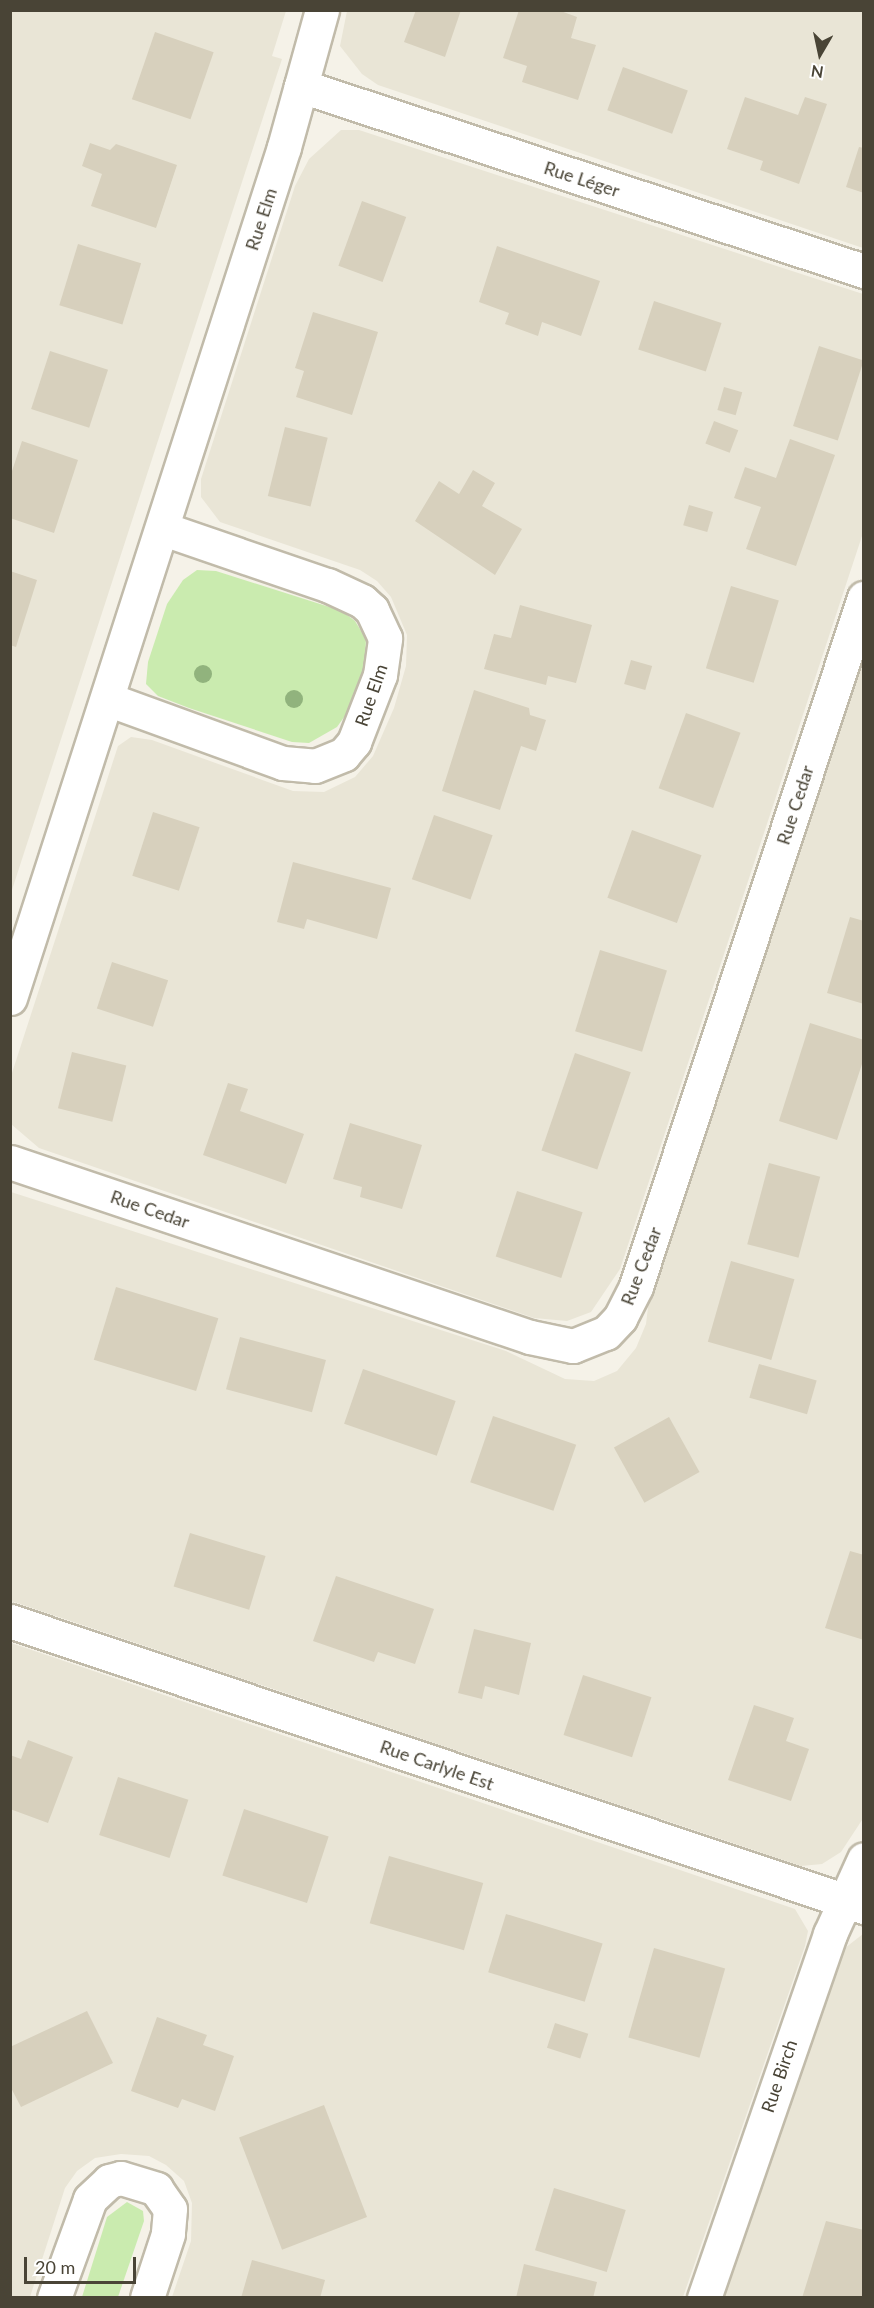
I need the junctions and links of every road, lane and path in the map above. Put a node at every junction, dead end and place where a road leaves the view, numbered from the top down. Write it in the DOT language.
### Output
graph roads {
  1 [pos="322,10"];
  2 [pos="302,86"];
  3 [pos="864,271"];
  4 [pos="162,529"];
  5 [pos="864,598"];
  6 [pos="107,699"];
  7 [pos="10,998"];
  8 [pos="10,1162"];
  9 [pos="10,1621"];
  10 [pos="864,1859"];
  11 [pos="854,1904"];
  12 [pos="54,2298"];
  13 [pos="147,2298"];
  14 [pos="704,2298"];
  1 -- 2 [label="street, Rue Elm"];
  2 -- 3 [label="street, Rue Léger"];
  2 -- 4 [label="street, Rue Elm"];
  4 -- 6 [label="street, Rue Elm"];
  4 -- 6 [label="street, Rue Elm"];
  5 -- 8 [label="street, Rue Cedar"];
  6 -- 7 [label="street, Rue Elm"];
  9 -- 11 [label="street, Rue Carlyle Est"];
  10 -- 11 [label="street, Rue Birch"];
  11 -- 14 [label="street, Rue Birch"];
  12 -- 13 [label="street"];
}
